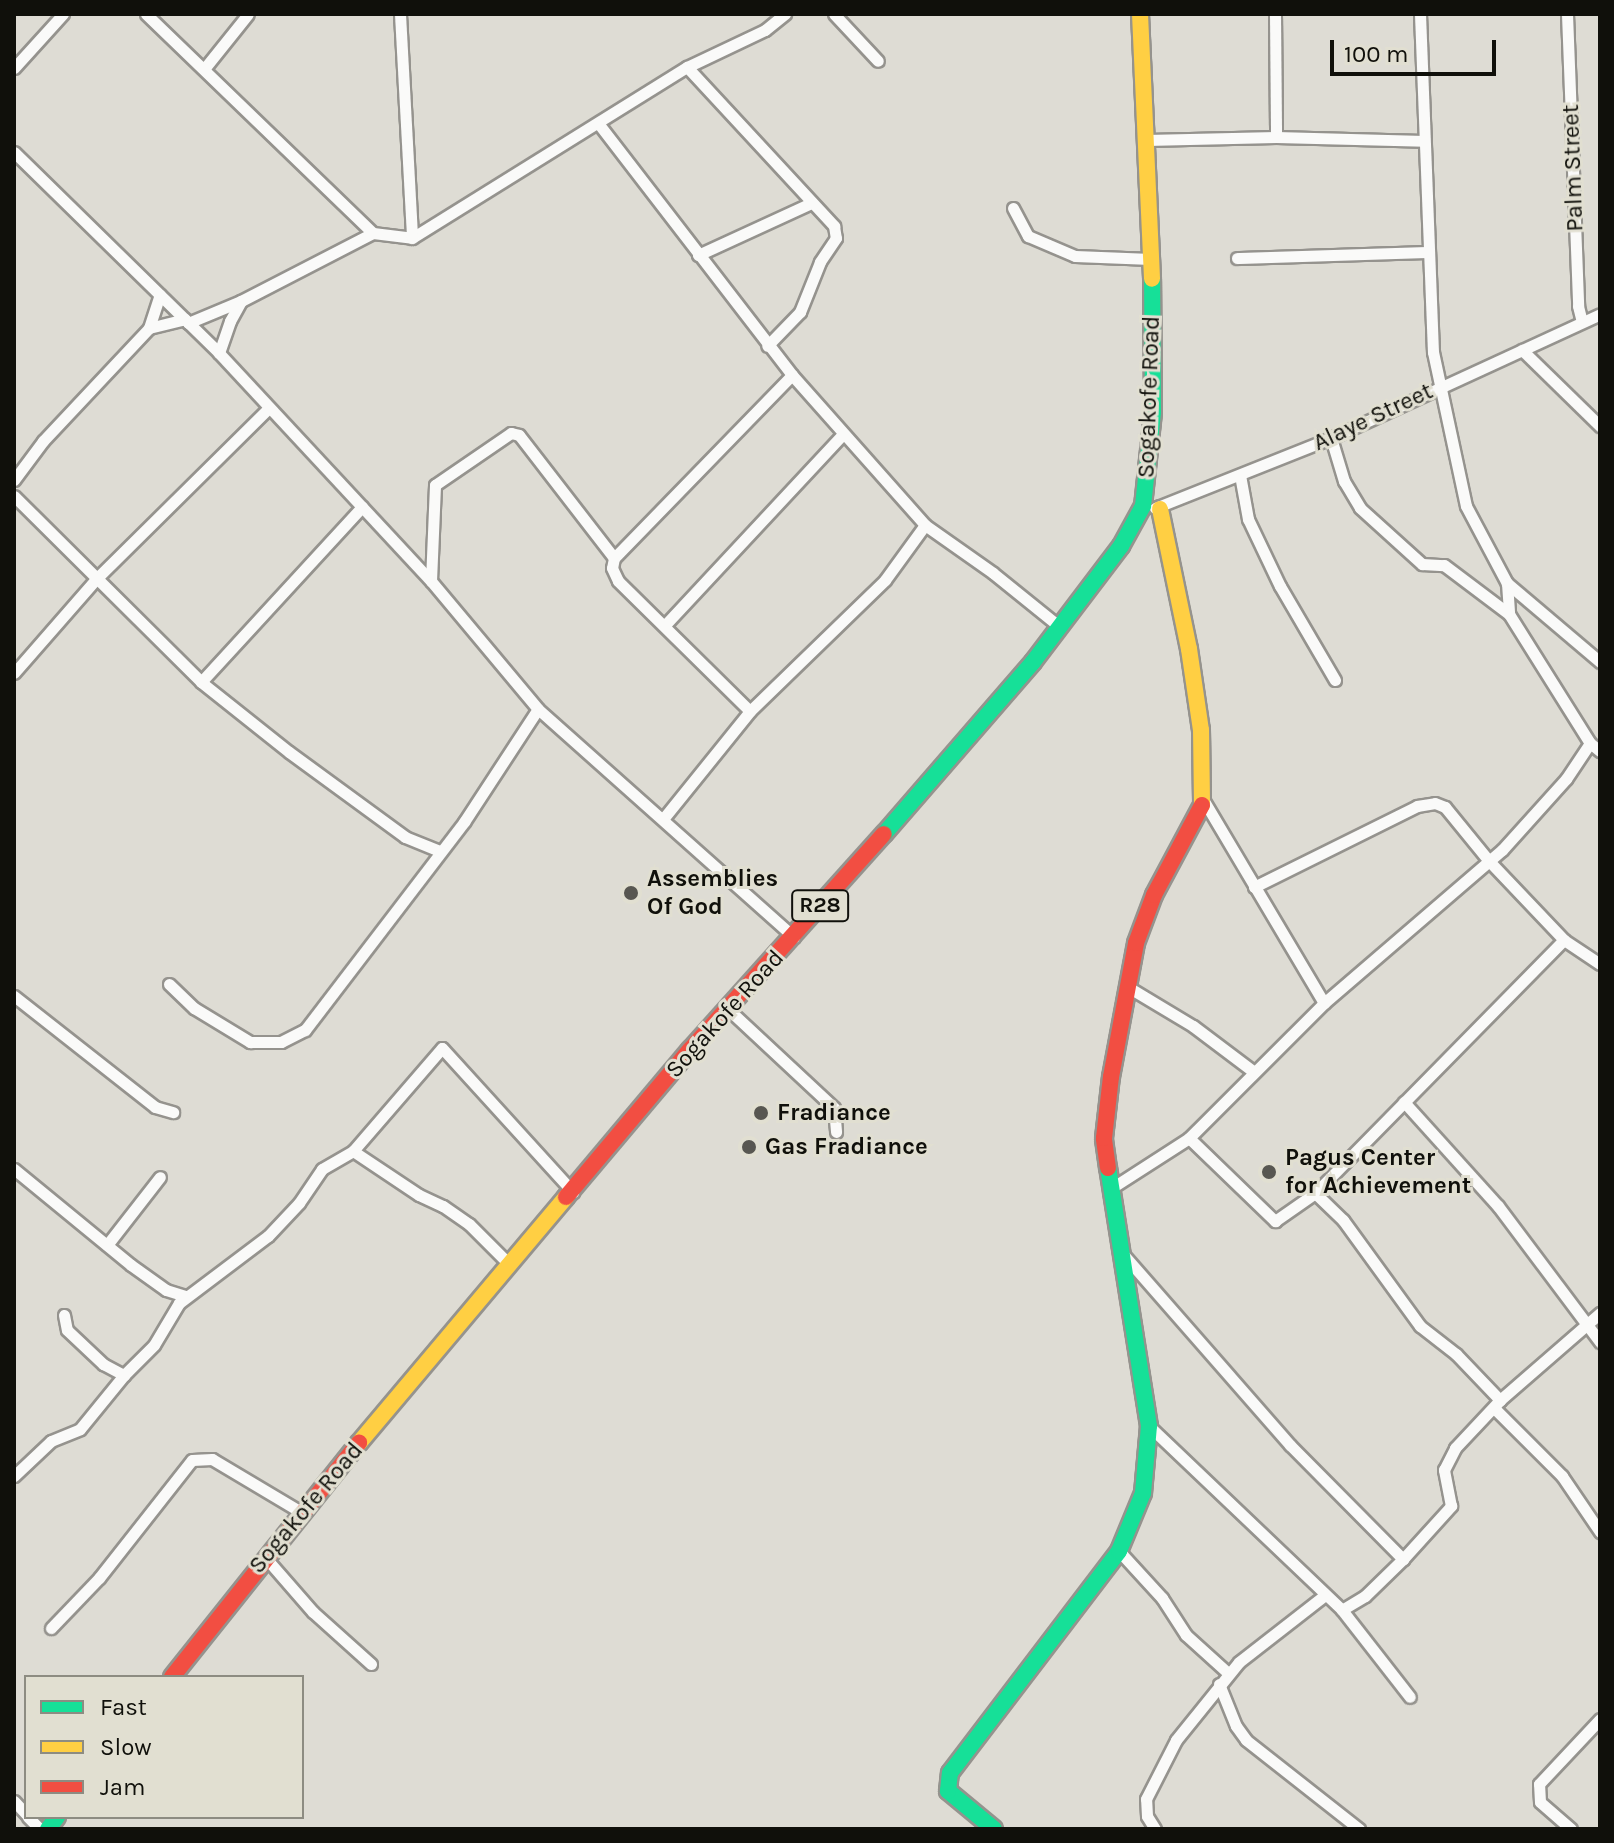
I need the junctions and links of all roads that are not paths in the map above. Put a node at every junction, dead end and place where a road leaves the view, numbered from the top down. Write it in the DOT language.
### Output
graph roads {
  1 [pos="63,14"];
  2 [pos="146,14"];
  3 [pos="248,14"];
  4 [pos="400,14"];
  5 [pos="785,14"];
  6 [pos="834,14"];
  7 [pos="1140,14"];
  8 [pos="1275,14"];
  9 [pos="1420,14"];
  10 [pos="1567,14"];
  11 [pos="878,61"];
  12 [pos="687,67"];
  13 [pos="14,68"];
  14 [pos="204,69"];
  15 [pos="598,123"];
  16 [pos="1276,137"];
  17 [pos="1146,140"];
  18 [pos="1424,141"];
  19 [pos="14,152"];
  20 [pos="811,203"];
  21 [pos="1013,208"];
  22 [pos="373,233"];
  23 [pos="412,238"];
  24 [pos="1429,252"];
  25 [pos="698,255"];
  26 [pos="1237,258"];
  27 [pos="1151,259"];
  28 [pos="160,295"];
  29 [pos="241,301"];
  30 [pos="1600,314"];
  31 [pos="187,321"];
  32 [pos="1582,322"];
  33 [pos="149,328"];
  34 [pos="767,346"];
  35 [pos="1522,350"];
  36 [pos="219,353"];
  37 [pos="792,375"];
  38 [pos="1438,387"];
  39 [pos="269,408"];
  40 [pos="1600,426"];
  41 [pos="842,435"];
  42 [pos="1331,438"];
  43 [pos="1240,475"];
  44 [pos="14,480"];
  45 [pos="14,496"];
  46 [pos="362,507"];
  47 [pos="1151,508"];
  48 [pos="925,525"];
  49 [pos="614,558"];
  50 [pos="95,580"];
  51 [pos="431,581"];
  52 [pos="1507,583"];
  53 [pos="1509,614"];
  54 [pos="665,625"];
  55 [pos="1060,627"];
  56 [pos="1600,662"];
  57 [pos="14,673"];
  58 [pos="1335,680"];
  59 [pos="201,682"];
  60 [pos="538,709"];
  61 [pos="750,711"];
  62 [pos="1590,743"];
  63 [pos="1600,751"];
  64 [pos="1204,801"];
  65 [pos="663,819"];
  66 [pos="439,851"];
  67 [pos="1489,861"];
  68 [pos="1254,887"];
  69 [pos="794,937"];
  70 [pos="1564,940"];
  71 [pos="1600,964"];
  72 [pos="169,984"];
  73 [pos="1128,987"];
  74 [pos="14,996"];
  75 [pos="1324,1003"];
  76 [pos="728,1009"];
  77 [pos="1254,1072"];
  78 [pos="1404,1102"];
  79 [pos="173,1112"];
  80 [pos="836,1132"];
  81 [pos="1189,1138"];
  82 [pos="353,1151"];
  83 [pos="14,1169"];
  84 [pos="160,1177"];
  85 [pos="1110,1189"];
  86 [pos="573,1192"];
  87 [pos="1315,1193"];
  88 [pos="107,1245"];
  89 [pos="1120,1250"];
  90 [pos="510,1265"];
  91 [pos="186,1296"];
  92 [pos="1600,1313"];
  93 [pos="64,1315"];
  94 [pos="1585,1324"];
  95 [pos="1600,1342"];
  96 [pos="124,1375"];
  97 [pos="1498,1404"];
  98 [pos="1149,1426"];
  99 [pos="14,1476"];
  100 [pos="301,1512"];
  101 [pos="1600,1532"];
  102 [pos="1119,1551"];
  103 [pos="265,1557"];
  104 [pos="1403,1559"];
  105 [pos="1325,1595"];
  106 [pos="1342,1610"];
  107 [pos="51,1628"];
  108 [pos="371,1664"];
  109 [pos="1228,1673"];
  110 [pos="174,1675"];
  111 [pos="1219,1684"];
  112 [pos="1410,1697"];
  113 [pos="1600,1719"];
  114 [pos="994,1829"];
  115 [pos="1155,1829"];
  116 [pos="1359,1829"];
  117 [pos="1571,1829"];
  1 -- 13 [label="street"];
  2 -- 14 [label="street"];
  3 -- 14 [label="street"];
  4 -- 23 [label="street"];
  5 -- 12 [label="street"];
  6 -- 11 [label="street"];
  7 -- 17 [label="main road, Sogakofe Road / R28"];
  8 -- 16 [label="street"];
  9 -- 18 [label="street"];
  10 -- 32 [label="street, Palm Street"];
  12 -- 15 [label="street"];
  12 -- 20 [label="street"];
  14 -- 22 [label="street"];
  15 -- 23 [label="street"];
  15 -- 25 [label="street"];
  16 -- 17 [label="street"];
  16 -- 18 [label="street"];
  17 -- 27 [label="main road, Sogakofe Road / R28"];
  18 -- 24 [label="street"];
  19 -- 28 [label="street"];
  20 -- 25 [label="street"];
  20 -- 34 [label="street"];
  21 -- 27 [label="street"];
  22 -- 23 [label="street"];
  22 -- 29 [label="street"];
  24 -- 26 [label="street"];
  24 -- 38 [label="street"];
  25 -- 34 [label="street"];
  27 -- 47 [label="main road, Sogakofe Road / R28"];
  28 -- 31 [label="street"];
  28 -- 33 [label="street"];
  29 -- 31 [label="street"];
  29 -- 36 [label="street"];
  30 -- 32 [label="street, Alaye Street"];
  31 -- 33 [label="street"];
  31 -- 36 [label="street"];
  32 -- 35 [label="street, Alaye Street"];
  33 -- 44 [label="street"];
  34 -- 37 [label="street"];
  35 -- 38 [label="street, Alaye Street"];
  35 -- 40 [label="street"];
  36 -- 39 [label="street"];
  37 -- 41 [label="street"];
  37 -- 49 [label="street"];
  38 -- 42 [label="street, Alaye Street"];
  38 -- 52 [label="street"];
  39 -- 46 [label="street"];
  39 -- 50 [label="street"];
  41 -- 48 [label="street"];
  41 -- 54 [label="street"];
  42 -- 43 [label="street, Alaye Street"];
  42 -- 53 [label="street"];
  43 -- 47 [label="street, Alaye Street"];
  43 -- 58 [label="street"];
  45 -- 50 [label="street"];
  46 -- 51 [label="street"];
  46 -- 59 [label="street"];
  47 -- 55 [label="main road, Sogakofe Road / R28"];
  47 -- 64 [label="main road"];
  48 -- 55 [label="street"];
  48 -- 61 [label="street"];
  49 -- 51 [label="street"];
  49 -- 54 [label="street"];
  50 -- 57 [label="street"];
  50 -- 59 [label="street"];
  51 -- 60 [label="street"];
  52 -- 53 [label="street"];
  52 -- 56 [label="street"];
  53 -- 62 [label="street"];
  54 -- 61 [label="street"];
  55 -- 69 [label="main road, Sogakofe Road / R28"];
  59 -- 66 [label="street"];
  60 -- 65 [label="street"];
  60 -- 66 [label="street"];
  61 -- 65 [label="street"];
  62 -- 63 [label="street"];
  62 -- 67 [label="street"];
  64 -- 68 [label="street"];
  64 -- 73 [label="main road"];
  65 -- 69 [label="street"];
  66 -- 72 [label="street"];
  67 -- 68 [label="street"];
  67 -- 70 [label="street"];
  67 -- 75 [label="street"];
  68 -- 75 [label="street"];
  69 -- 76 [label="main road, Sogakofe Road / R28"];
  70 -- 71 [label="street"];
  70 -- 78 [label="street"];
  73 -- 77 [label="street"];
  73 -- 85 [label="main road"];
  74 -- 79 [label="street"];
  75 -- 77 [label="street"];
  76 -- 80 [label="street"];
  76 -- 86 [label="main road, Sogakofe Road / R28"];
  77 -- 81 [label="street"];
  78 -- 87 [label="street"];
  78 -- 94 [label="street"];
  81 -- 85 [label="street"];
  81 -- 87 [label="street"];
  82 -- 86 [label="street"];
  82 -- 90 [label="street"];
  82 -- 91 [label="street"];
  83 -- 88 [label="street"];
  84 -- 88 [label="street"];
  85 -- 89 [label="main road"];
  86 -- 90 [label="main road, Sogakofe Road / R28"];
  87 -- 97 [label="street"];
  88 -- 91 [label="street"];
  89 -- 98 [label="main road"];
  89 -- 104 [label="street"];
  90 -- 100 [label="main road, Sogakofe Road / R28"];
  91 -- 96 [label="street"];
  92 -- 94 [label="street"];
  93 -- 96 [label="street"];
  94 -- 95 [label="street"];
  94 -- 97 [label="street"];
  96 -- 99 [label="street"];
  97 -- 101 [label="street"];
  97 -- 104 [label="street"];
  98 -- 102 [label="main road"];
  98 -- 105 [label="street"];
  100 -- 103 [label="main road, Sogakofe Road / R28"];
  100 -- 107 [label="street"];
  102 -- 109 [label="street"];
  102 -- 114 [label="main road"];
  103 -- 108 [label="street"];
  103 -- 110 [label="main road, Sogakofe Road / R28"];
  104 -- 106 [label="street"];
  105 -- 106 [label="street"];
  105 -- 109 [label="street"];
  106 -- 112 [label="street"];
  109 -- 111 [label="street"];
  111 -- 115 [label="street"];
  111 -- 116 [label="street"];
  113 -- 117 [label="street"];
}
